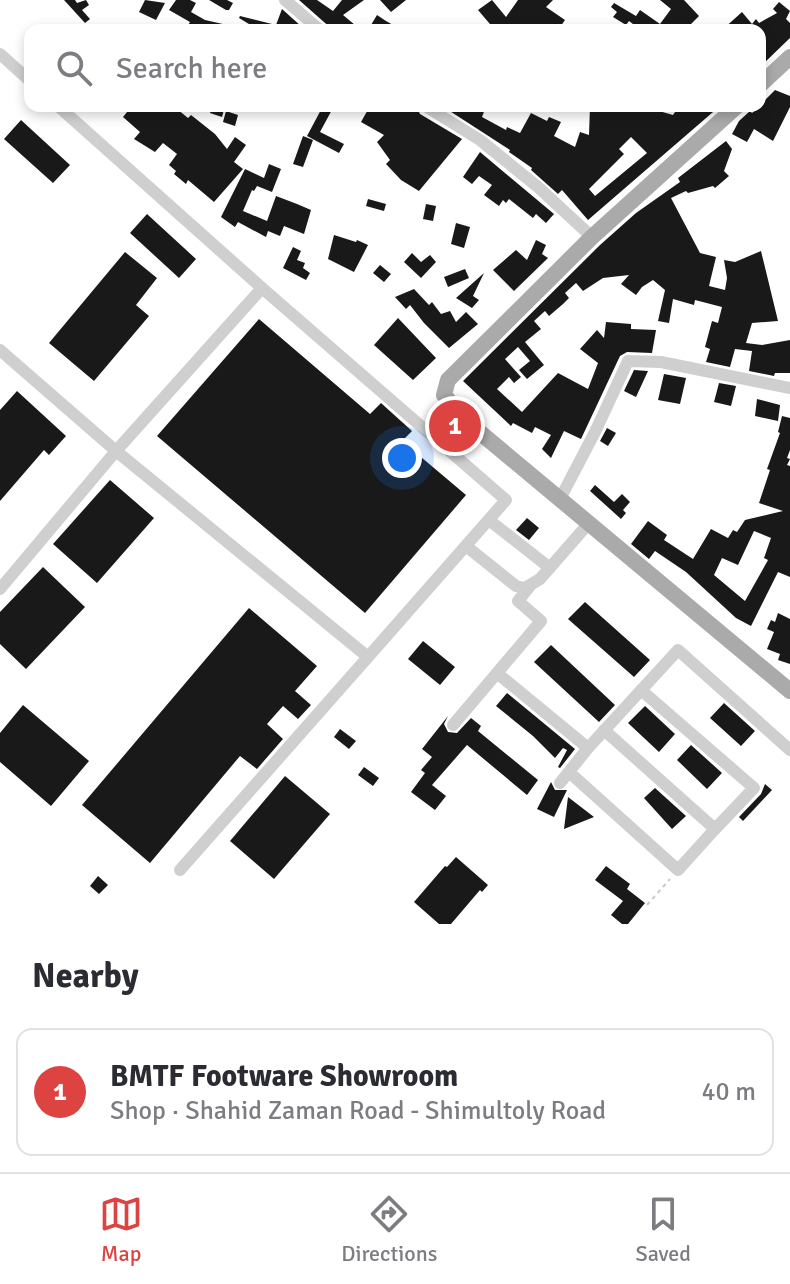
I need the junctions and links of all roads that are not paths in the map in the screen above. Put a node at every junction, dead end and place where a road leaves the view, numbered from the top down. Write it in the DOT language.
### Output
graph roads {
  1 [pos="285,0"];
  2 [pos="313,24"];
  3 [pos="0,54"];
  4 [pos="790,57"];
  5 [pos="24,76"];
  6 [pos="766,79"];
  7 [pos="65,112"];
  8 [pos="435,112"];
  9 [pos="730,112"];
  10 [pos="592,237"];
  11 [pos="262,288"];
  12 [pos="0,350"];
  13 [pos="790,388"];
  14 [pos="116,451"];
  15 [pos="560,499"];
  16 [pos="489,520"];
  17 [pos="589,523"];
  18 [pos="466,546"];
  19 [pos="550,568"];
  20 [pos="530,586"];
  21 [pos="0,589"];
  22 [pos="368,657"];
  23 [pos="497,673"];
  24 [pos="641,690"];
  25 [pos="790,691"];
  26 [pos="453,725"];
  27 [pos="604,730"];
  28 [pos="588,748"];
  29 [pos="790,750"];
  30 [pos="569,772"];
  31 [pos="560,783"];
  32 [pos="715,829"];
  33 [pos="180,870"];
  1 -- 2 [label="street"];
  3 -- 5 [label="street"];
  4 -- 6 [label="main road"];
  7 -- 11 [label="street"];
  8 -- 10 [label="street"];
  9 -- 10 [label="main road"];
  10 -- 15 [label="main road"];
  11 -- 14 [label="street"];
  11 -- 16 [label="street"];
  12 -- 14 [label="street"];
  13 -- 15 [label="street"];
  14 -- 21 [label="street"];
  14 -- 22 [label="street"];
  15 -- 17 [label="main road"];
  16 -- 18 [label="street"];
  16 -- 19 [label="street"];
  17 -- 19 [label="street"];
  17 -- 25 [label="main road"];
  18 -- 20 [label="street"];
  18 -- 22 [label="street"];
  19 -- 20 [label="street"];
  20 -- 23 [label="street"];
  22 -- 33 [label="street"];
  23 -- 26 [label="street"];
  23 -- 28 [label="street"];
  24 -- 27 [label="street"];
  24 -- 29 [label="street"];
  24 -- 32 [label="street"];
  27 -- 28 [label="street"];
  27 -- 32 [label="street"];
  28 -- 30 [label="street"];
  30 -- 31 [label="street"];
  30 -- 32 [label="street"];
}
